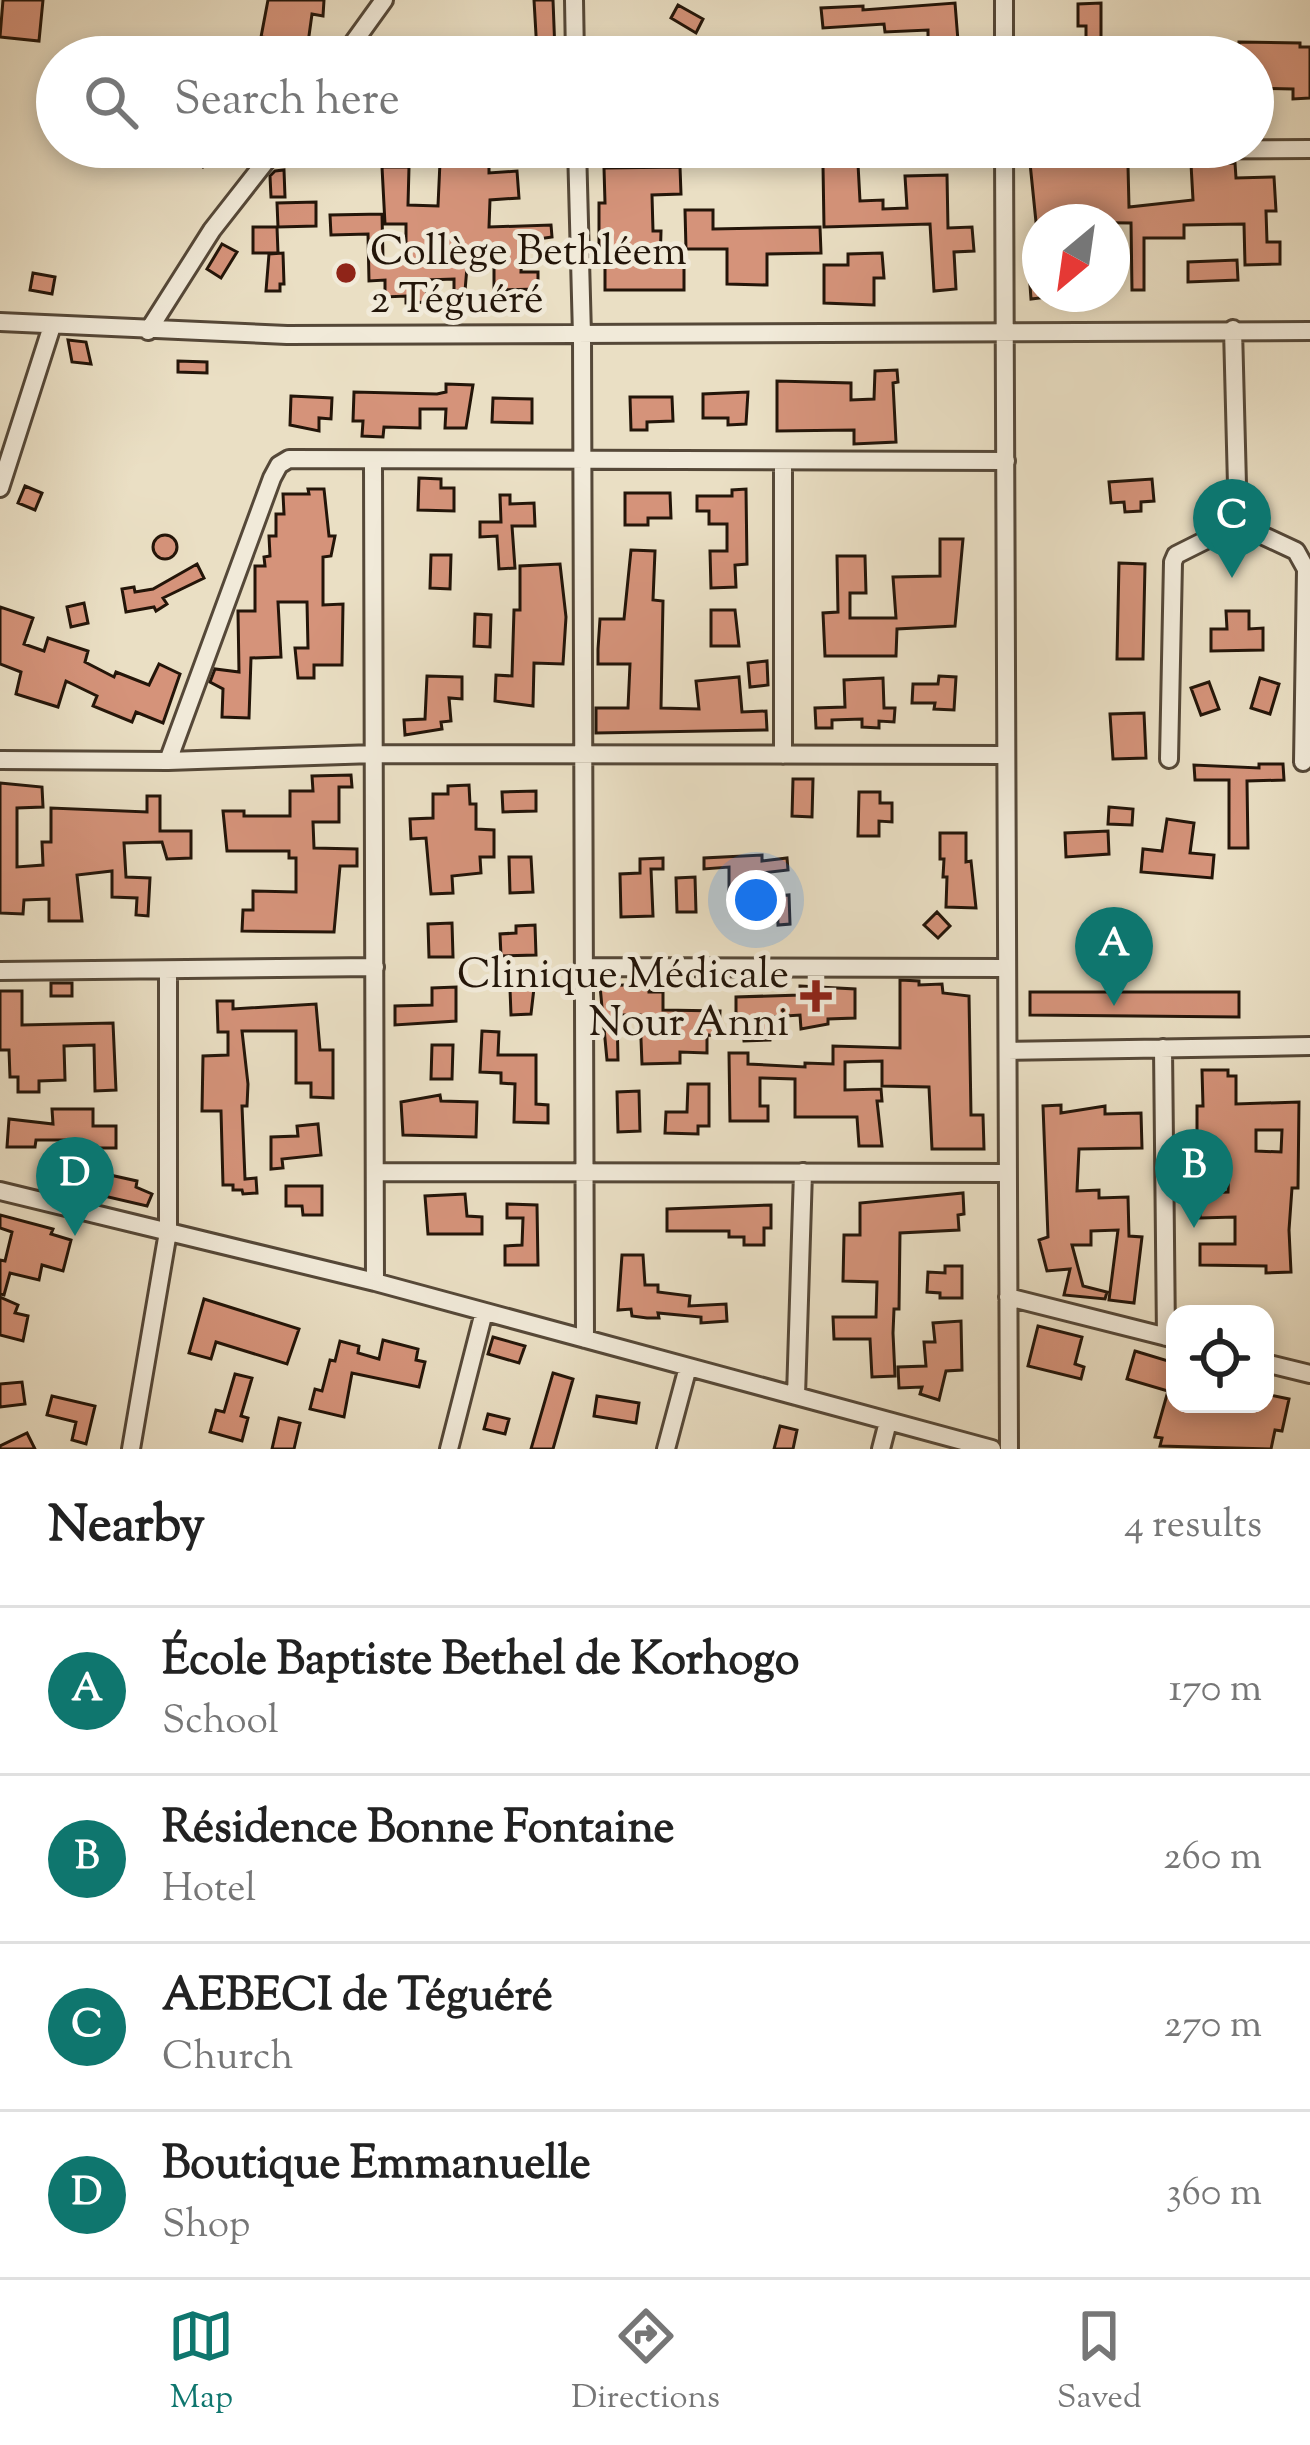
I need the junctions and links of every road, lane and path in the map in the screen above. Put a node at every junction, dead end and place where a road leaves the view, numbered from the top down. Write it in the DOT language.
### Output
graph roads {
  1 [pos="385,0"];
  2 [pos="574,0"];
  3 [pos="1004,0"];
  4 [pos="359,36"];
  5 [pos="575,36"];
  6 [pos="1004,36"];
  7 [pos="1274,149"];
  8 [pos="1310,149"];
  9 [pos="261,168"];
  10 [pos="578,168"];
  11 [pos="1004,168"];
  12 [pos="0,322"];
  13 [pos="52,326"];
  14 [pos="1233,329"];
  15 [pos="148,331"];
  16 [pos="1310,331"];
  17 [pos="1004,334"];
  18 [pos="582,335"];
  19 [pos="373,460"];
  20 [pos="583,460"];
  21 [pos="782,461"];
  22 [pos="1006,461"];
  23 [pos="0,488"];
  24 [pos="1238,524"];
  25 [pos="374,754"];
  26 [pos="584,754"];
  27 [pos="783,755"];
  28 [pos="1006,755"];
  29 [pos="1169,759"];
  30 [pos="0,760"];
  31 [pos="168,760"];
  32 [pos="1303,762"];
  33 [pos="375,967"];
  34 [pos="584,967"];
  35 [pos="1007,968"];
  36 [pos="0,971"];
  37 [pos="168,971"];
  38 [pos="1310,1046"];
  39 [pos="1163,1048"];
  40 [pos="1008,1051"];
  41 [pos="376,1172"];
  42 [pos="585,1172"];
  43 [pos="802,1172"];
  44 [pos="1008,1173"];
  45 [pos="0,1191"];
  46 [pos="168,1232"];
  47 [pos="375,1282"];
  48 [pos="1008,1297"];
  49 [pos="1170,1305"];
  50 [pos="484,1312"];
  51 [pos="1166,1337"];
  52 [pos="585,1339"];
  53 [pos="1274,1365"];
  54 [pos="688,1367"];
  55 [pos="1310,1374"];
  56 [pos="796,1396"];
  57 [pos="888,1422"];
  58 [pos="131,1449"];
  59 [pos="449,1449"];
  60 [pos="666,1449"];
  61 [pos="881,1449"];
  62 [pos="992,1449"];
  63 [pos="1009,1449"];
  1 -- 4 [label="street"];
  2 -- 5 [label="street"];
  3 -- 6 [label="street"];
  7 -- 8 [label="street"];
  9 -- 15 [label="street"];
  10 -- 18 [label="street"];
  11 -- 17 [label="street"];
  12 -- 13 [label="street"];
  13 -- 15 [label="street"];
  13 -- 23 [label="street"];
  14 -- 16 [label="street"];
  14 -- 17 [label="street"];
  14 -- 24 [label="street"];
  15 -- 18 [label="street"];
  17 -- 18 [label="street"];
  17 -- 22 [label="street"];
  18 -- 20 [label="street"];
  19 -- 20 [label="street"];
  19 -- 25 [label="street"];
  19 -- 31 [label="street"];
  20 -- 21 [label="street"];
  20 -- 26 [label="street"];
  21 -- 22 [label="street"];
  21 -- 27 [label="street"];
  22 -- 28 [label="street"];
  24 -- 29 [label="street"];
  24 -- 32 [label="street"];
  25 -- 26 [label="street"];
  25 -- 31 [label="street"];
  25 -- 33 [label="street"];
  26 -- 27 [label="street"];
  26 -- 34 [label="street"];
  27 -- 28 [label="street"];
  28 -- 35 [label="street"];
  30 -- 31 [label="street"];
  33 -- 37 [label="street"];
  33 -- 41 [label="street"];
  34 -- 35 [label="street"];
  34 -- 42 [label="street"];
  35 -- 40 [label="street"];
  36 -- 37 [label="street"];
  37 -- 46 [label="street"];
  38 -- 39 [label="street"];
  39 -- 40 [label="street"];
  39 -- 49 [label="street"];
  40 -- 44 [label="street"];
  41 -- 42 [label="street"];
  41 -- 47 [label="street"];
  42 -- 43 [label="street"];
  42 -- 52 [label="street"];
  43 -- 44 [label="street"];
  43 -- 56 [label="street"];
  44 -- 48 [label="street"];
  45 -- 46 [label="street"];
  46 -- 47 [label="street"];
  46 -- 58 [label="street"];
  47 -- 50 [label="street"];
  48 -- 51 [label="street"];
  48 -- 63 [label="street"];
  50 -- 52 [label="street"];
  50 -- 59 [label="street"];
  52 -- 54 [label="street"];
  53 -- 55 [label="street"];
  54 -- 56 [label="street"];
  54 -- 60 [label="street"];
  56 -- 57 [label="street"];
  57 -- 61 [label="street"];
  57 -- 62 [label="street"];
}
